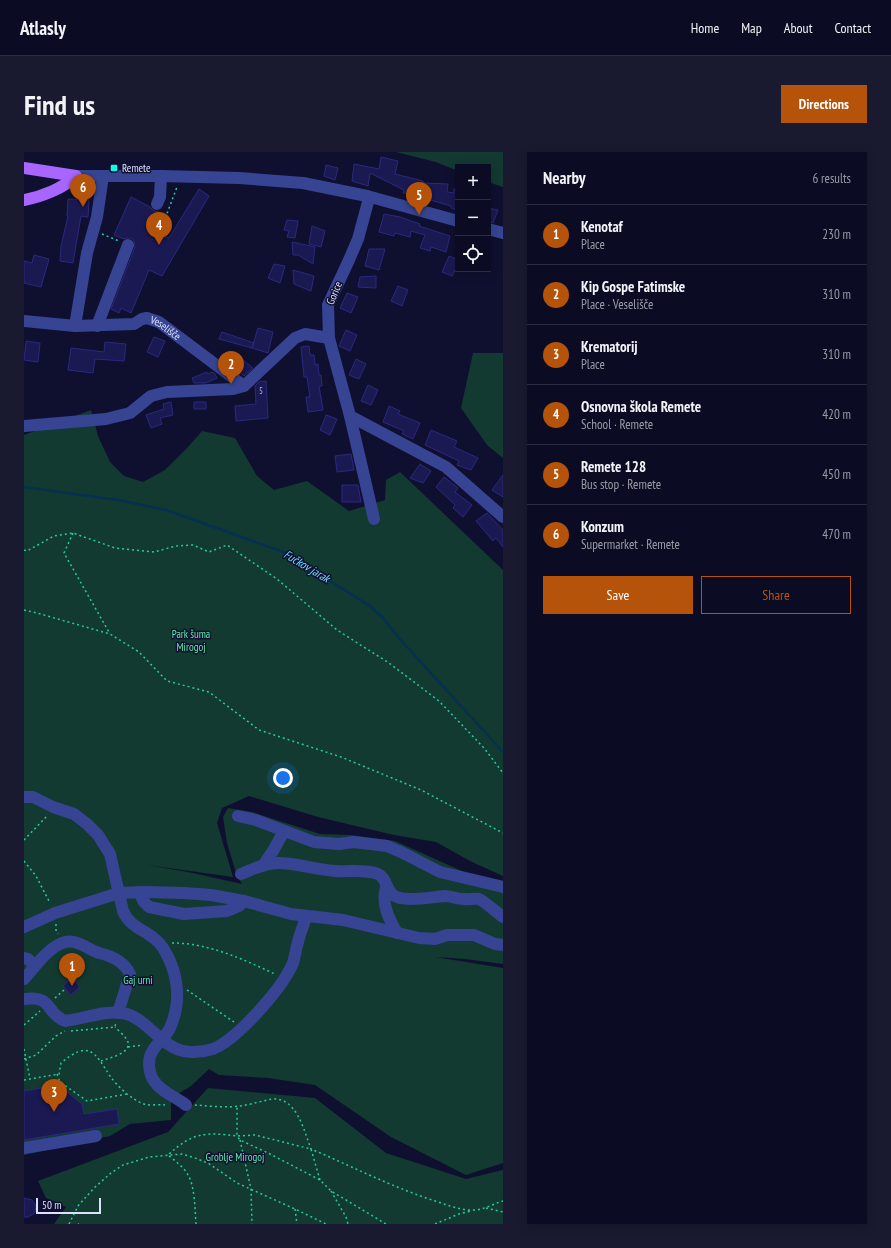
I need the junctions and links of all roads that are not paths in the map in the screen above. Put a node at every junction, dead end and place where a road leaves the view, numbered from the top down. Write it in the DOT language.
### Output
graph roads {
  1 [pos="24,168"];
  2 [pos="76,176"];
  3 [pos="104,176"];
  4 [pos="161,176"];
  5 [pos="367,196"];
  6 [pos="24,200"];
  7 [pos="157,204"];
  8 [pos="455,220"];
  9 [pos="491,230"];
  10 [pos="503,233"];
  11 [pos="128,245"];
  12 [pos="24,321"];
  13 [pos="75,326"];
  14 [pos="97,326"];
  15 [pos="329,338"];
  16 [pos="244,386"];
  17 [pos="350,416"];
  18 [pos="24,426"];
  19 [pos="503,517"];
  20 [pos="374,519"];
  21 [pos="24,797"];
  22 [pos="238,816"];
  23 [pos="284,831"];
  24 [pos="265,864"];
  25 [pos="241,874"];
  26 [pos="386,887"];
  27 [pos="503,887"];
  28 [pos="139,892"];
  29 [pos="119,893"];
  30 [pos="244,901"];
  31 [pos="306,916"];
  32 [pos="503,917"];
  33 [pos="24,927"];
  34 [pos="397,933"];
  35 [pos="503,945"];
  36 [pos="24,958"];
  37 [pos="34,966"];
  38 [pos="24,979"];
  39 [pos="24,999"];
  40 [pos="118,1013"];
  41 [pos="159,1042"];
  42 [pos="186,1105"];
  43 [pos="96,1136"];
  44 [pos="24,1148"];
  1 -- 2 [label="main road"];
  2 -- 3 [label="street"];
  2 -- 6 [label="main road"];
  3 -- 4 [label="street"];
  3 -- 13 [label="street"];
  4 -- 5 [label="street"];
  4 -- 7 [label="street"];
  5 -- 8 [label="street"];
  5 -- 15 [label="street, Gorice"];
  9 -- 10 [label="street"];
  11 -- 14 [label="street"];
  12 -- 13 [label="street, Veselišče"];
  13 -- 14 [label="street, Veselišče"];
  14 -- 16 [label="street, Veselišče"];
  15 -- 16 [label="street"];
  15 -- 17 [label="street, Gorice"];
  16 -- 18 [label="street"];
  17 -- 19 [label="street"];
  17 -- 20 [label="street, Gorice"];
  21 -- 29 [label="street"];
  22 -- 23 [label="street"];
  23 -- 24 [label="street"];
  23 -- 27 [label="street"];
  24 -- 25 [label="street"];
  24 -- 26 [label="street"];
  26 -- 32 [label="street"];
  26 -- 34 [label="street"];
  28 -- 29 [label="street"];
  28 -- 30 [label="street"];
  28 -- 30 [label="street"];
  29 -- 33 [label="street"];
  29 -- 41 [label="street"];
  30 -- 31 [label="street"];
  31 -- 34 [label="street"];
  31 -- 41 [label="street"];
  34 -- 35 [label="street"];
  36 -- 37 [label="street"];
  37 -- 38 [label="street"];
  37 -- 40 [label="street"];
  39 -- 40 [label="street"];
  40 -- 41 [label="street"];
  41 -- 42 [label="street"];
  43 -- 44 [label="street"];
}
